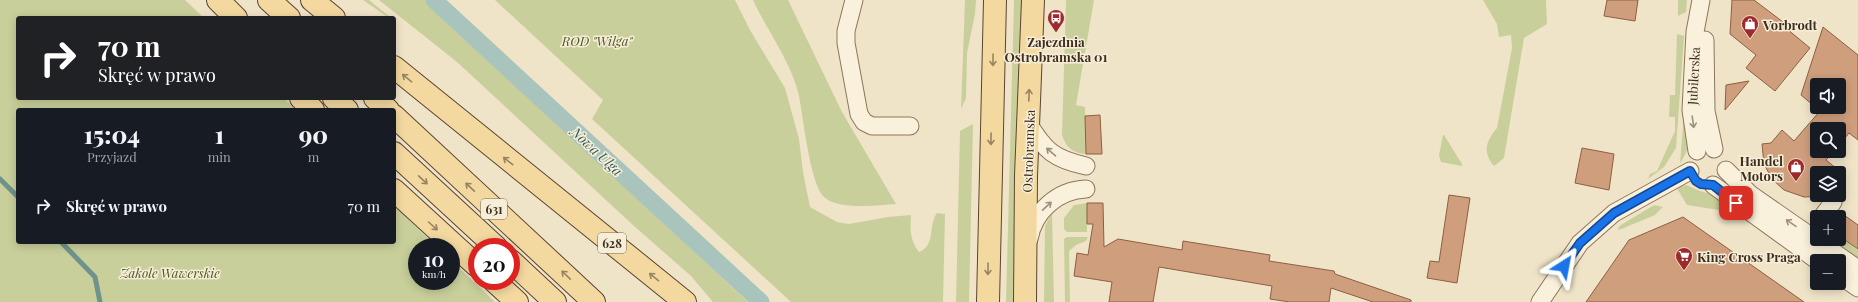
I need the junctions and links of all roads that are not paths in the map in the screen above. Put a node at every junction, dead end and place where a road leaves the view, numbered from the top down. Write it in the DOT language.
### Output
graph roads {
  1 [pos="218,0"];
  2 [pos="269,0"];
  3 [pos="312,0"];
  4 [pos="854,0"];
  5 [pos="995,0"];
  6 [pos="1033,0"];
  7 [pos="1701,0"];
  8 [pos="1705,0"];
  9 [pos="234,16"];
  10 [pos="287,16"];
  11 [pos="332,16"];
  12 [pos="396,69"];
  13 [pos="303,100"];
  14 [pos="336,100"];
  15 [pos="377,100"];
  16 [pos="311,108"];
  17 [pos="345,108"];
  18 [pos="386,108"];
  19 [pos="396,118"];
  20 [pos="1028,123"];
  21 [pos="910,126"];
  22 [pos="1714,149"];
  23 [pos="1697,152"];
  24 [pos="396,155"];
  25 [pos="1086,166"];
  26 [pos="1726,170"];
  27 [pos="1690,171"];
  28 [pos="1713,185"];
  29 [pos="1086,189"];
  30 [pos="396,192"];
  31 [pos="1833,202"];
  32 [pos="1827,210"];
  33 [pos="1809,236"];
  34 [pos="486,238"];
  35 [pos="1026,253"];
  36 [pos="1815,254"];
  37 [pos="468,258"];
  38 [pos="520,269"];
  39 [pos="1858,269"];
  40 [pos="1846,280"];
  41 [pos="1858,288"];
  42 [pos="504,290"];
  43 [pos="517,302"];
  44 [pos="555,302"];
  45 [pos="594,302"];
  46 [pos="685,302"];
  47 [pos="988,302"];
  48 [pos="1025,302"];
  49 [pos="1540,302"];
  1 -- 9 [label="main road"];
  2 -- 10 [label="main road"];
  3 -- 11 [label="main road"];
  4 -- 21 [label="street"];
  5 -- 47 [label="main road, one-way"];
  20 -- 6 [label="main road, Ostrobramska, one-way"];
  7 -- 23 [label="street, Jubilerska, one-way"];
  8 -- 22 [label="street, Jubilerska"];
  46 -- 12 [label="main road, 628, one-way"];
  13 -- 16 [label="main road"];
  14 -- 17 [label="main road"];
  15 -- 18 [label="main road"];
  45 -- 19 [label="main road, 631, one-way"];
  25 -- 20 [label="street, one-way"];
  20 -- 35 [label="main road, Ostrobramska"];
  22 -- 23 [label="street"];
  22 -- 26 [label="street"];
  23 -- 27 [label="street"];
  24 -- 34 [label="main road, 631, one-way"];
  26 -- 28 [label="street"];
  33 -- 26 [label="street, one-way"];
  27 -- 28 [label="street"];
  27 -- 49 [label="street"];
  28 -- 33 [label="street"];
  35 -- 29 [label="street, one-way"];
  30 -- 37 [label="main road, one-way"];
  31 -- 32 [label="street"];
  33 -- 36 [label="street"];
  33 -- 39 [label="street"];
  35 -- 48 [label="main road, Ostrobramska"];
  38 -- 44 [label="main road"];
  40 -- 41 [label="street"];
  42 -- 43 [label="main road"];
}
